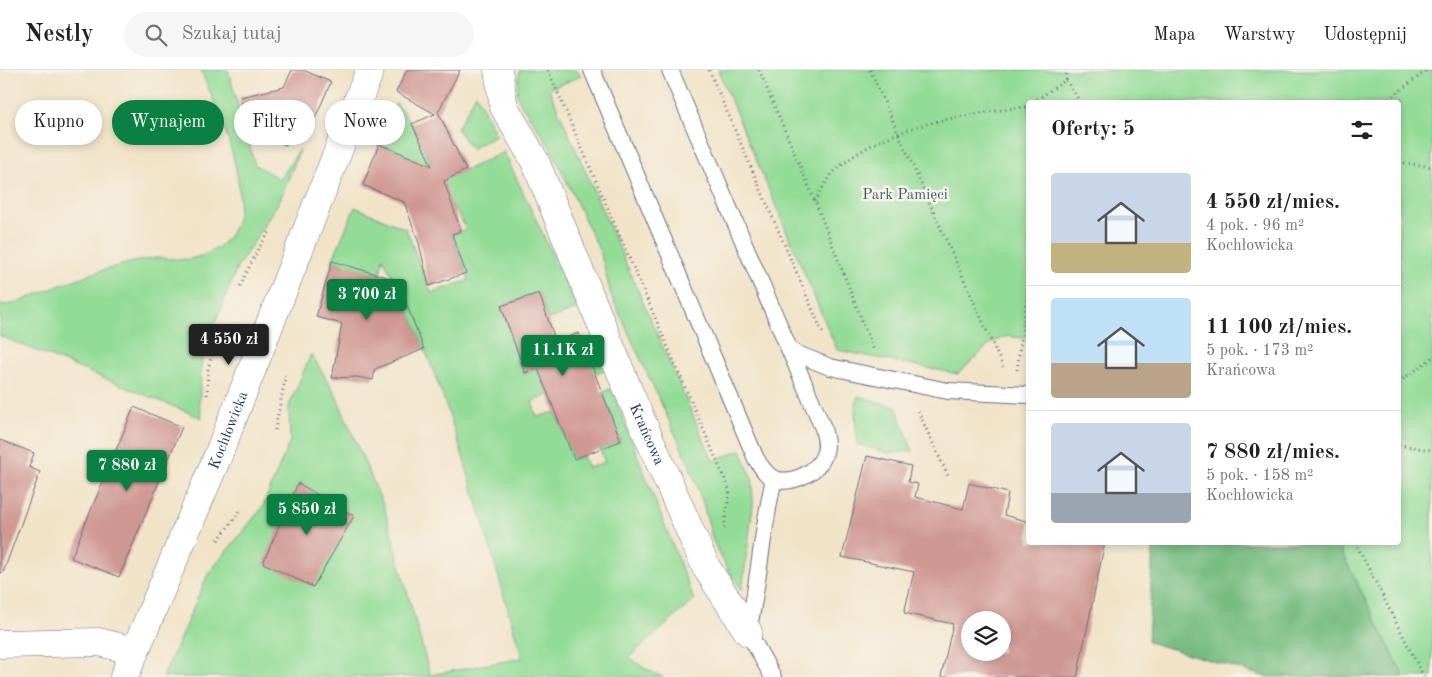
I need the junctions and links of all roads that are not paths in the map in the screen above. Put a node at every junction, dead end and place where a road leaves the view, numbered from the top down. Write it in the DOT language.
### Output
graph roads {
  1 [pos="370,70"];
  2 [pos="498,70"];
  3 [pos="592,70"];
  4 [pos="670,70"];
  5 [pos="790,351"];
  6 [pos="1022,394"];
  7 [pos="774,479"];
  8 [pos="748,632"];
  9 [pos="0,644"];
  10 [pos="135,651"];
  11 [pos="124,677"];
  12 [pos="773,677"];
  1 -- 10 [label="street, Kochłowicka"];
  2 -- 8 [label="street, Krańcowa"];
  3 -- 7 [label="lane"];
  4 -- 5 [label="lane"];
  5 -- 6 [label="lane"];
  5 -- 7 [label="lane"];
  7 -- 8 [label="lane"];
  8 -- 12 [label="lane, Krańcowa"];
  9 -- 10 [label="street"];
  10 -- 11 [label="street, Kochłowicka"];
}
